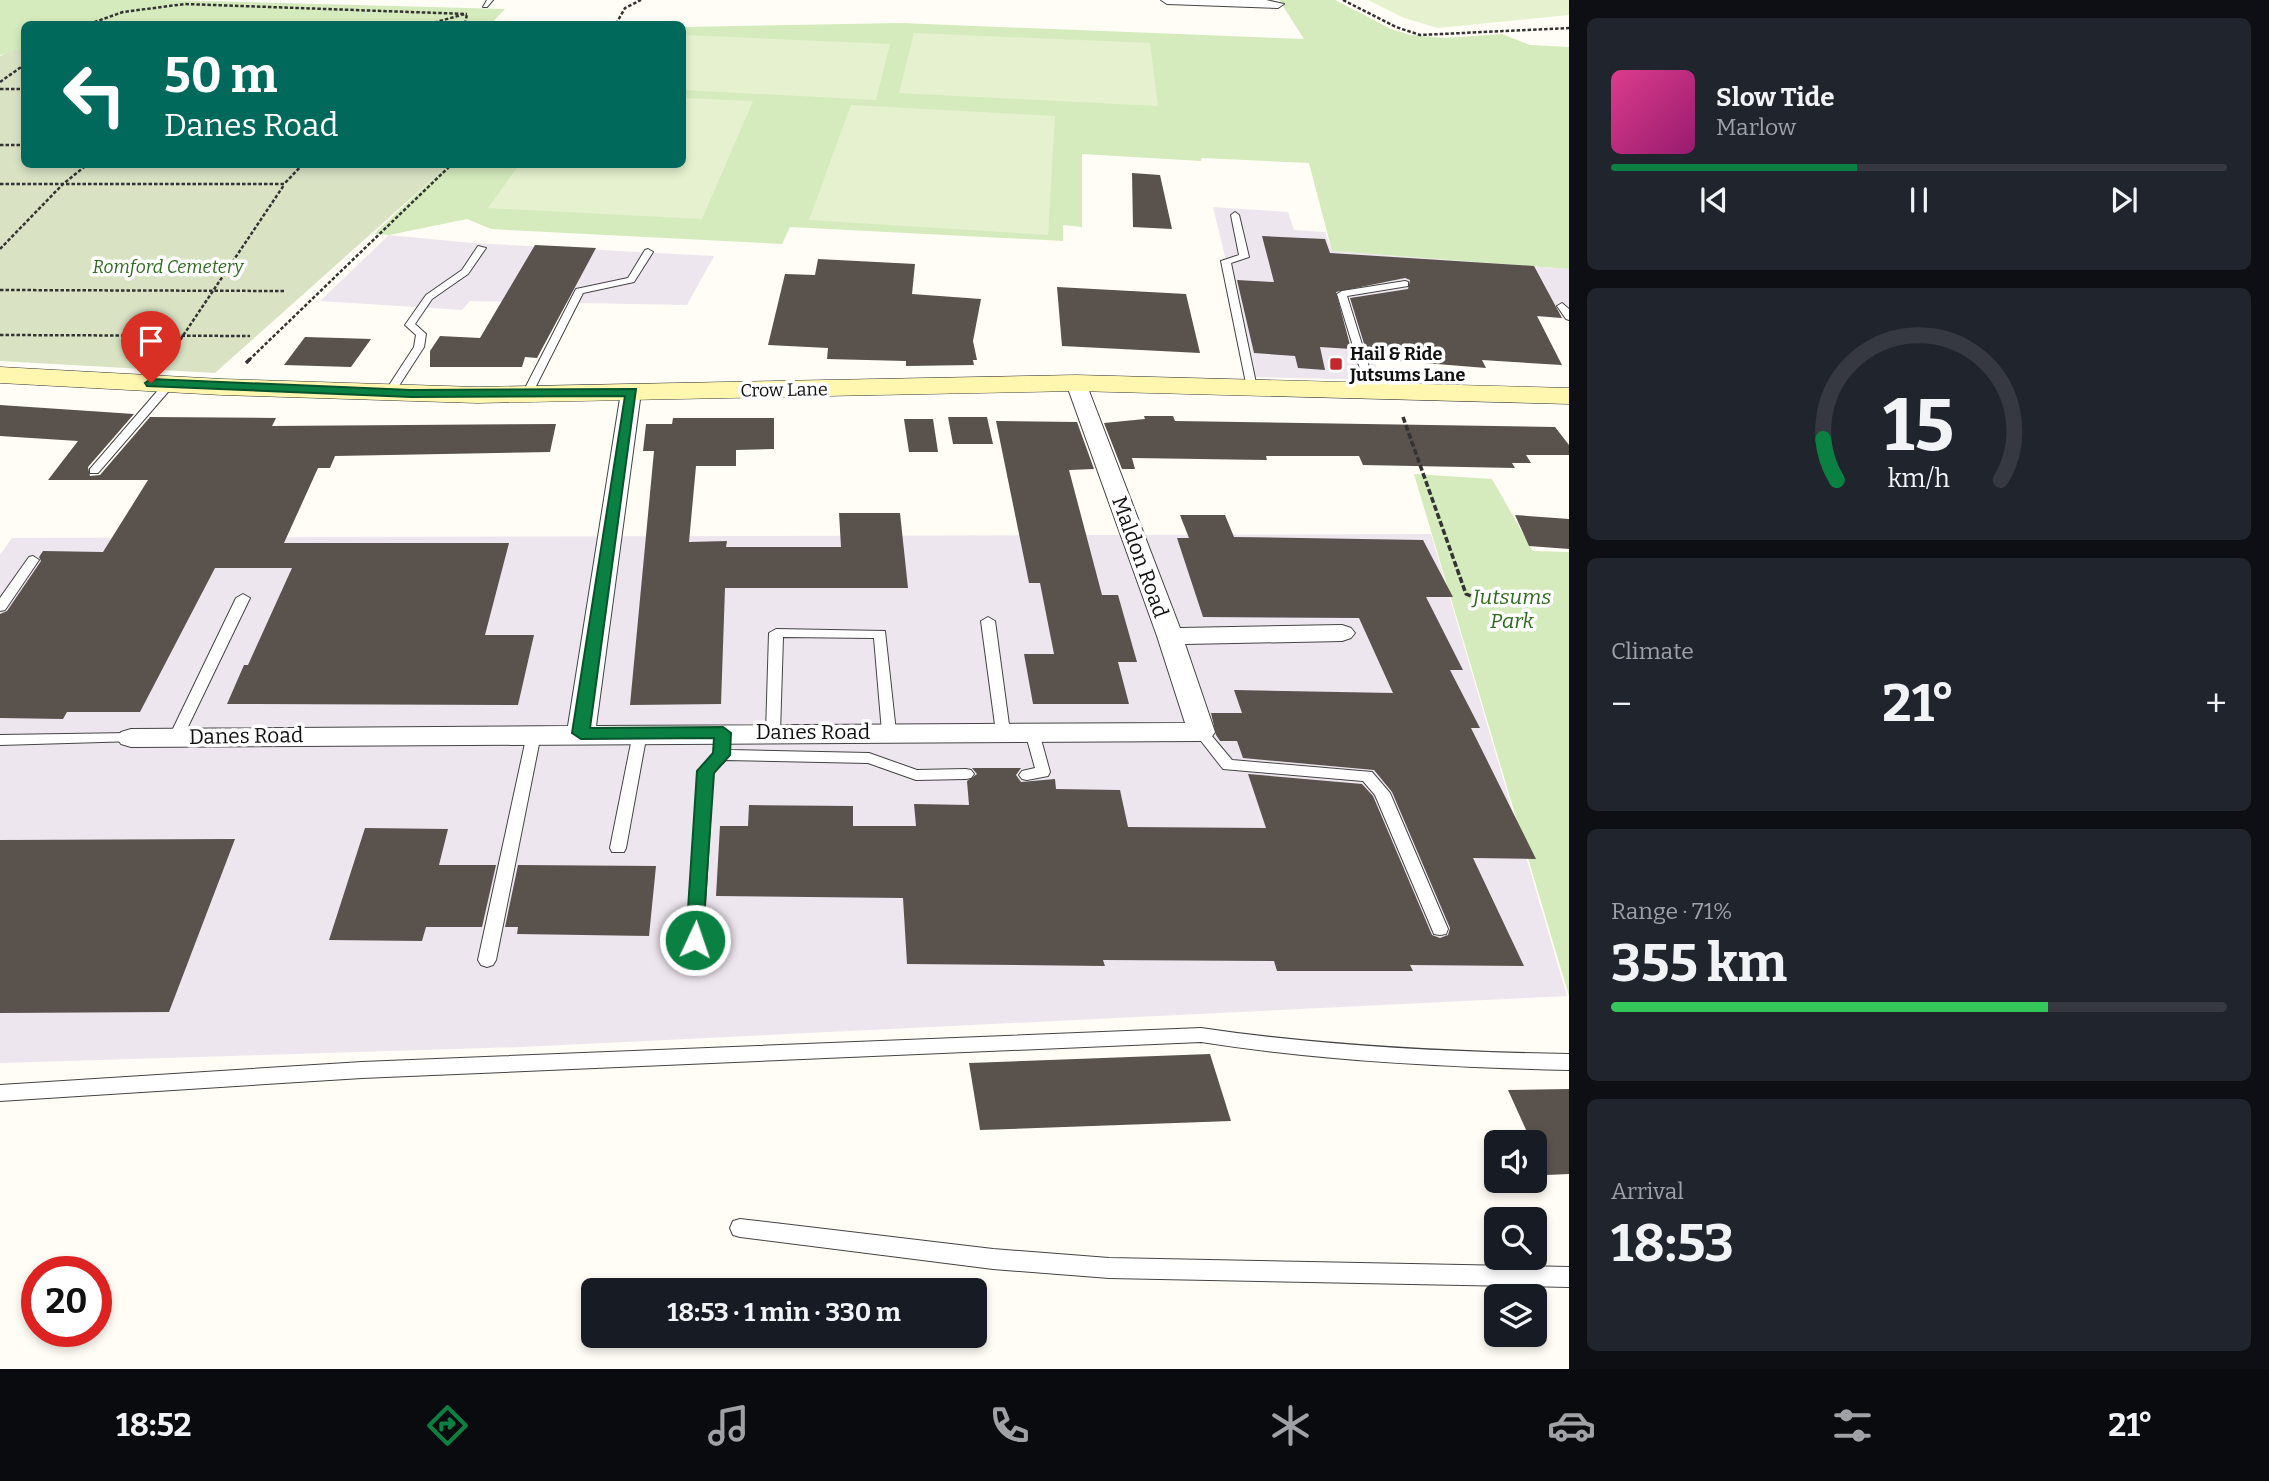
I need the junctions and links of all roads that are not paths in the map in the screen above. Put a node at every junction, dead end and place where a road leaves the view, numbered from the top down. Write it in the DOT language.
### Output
graph roads {
  1 [pos="1167,0"];
  2 [pos="1179,0"];
  3 [pos="1278,4"];
  4 [pos="1235,215"];
  5 [pos="481,248"];
  6 [pos="648,252"];
  7 [pos="1405,284"];
  8 [pos="1562,306"];
  9 [pos="1569,317"];
  10 [pos="0,375"];
  11 [pos="161,383"];
  12 [pos="1076,383"];
  13 [pos="1252,388"];
  14 [pos="631,392"];
  15 [pos="389,393"];
  16 [pos="1383,393"];
  17 [pos="527,394"];
  18 [pos="1569,396"];
  19 [pos="94,471"];
  20 [pos="33,560"];
  21 [pos="243,598"];
  22 [pos="0,607"];
  23 [pos="988,621"];
  24 [pos="1342,633"];
  25 [pos="1170,636"];
  26 [pos="889,732"];
  27 [pos="1003,732"];
  28 [pos="1032,732"];
  29 [pos="1201,732"];
  30 [pos="581,733"];
  31 [pos="640,733"];
  32 [pos="773,733"];
  33 [pos="534,734"];
  34 [pos="176,737"];
  35 [pos="131,738"];
  36 [pos="0,740"];
  37 [pos="722,744"];
  38 [pos="966,774"];
  39 [pos="1027,775"];
  40 [pos="618,848"];
  41 [pos="1440,929"];
  42 [pos="695,940"];
  43 [pos="487,960"];
  44 [pos="1569,1062"];
  45 [pos="0,1093"];
  46 [pos="740,1228"];
  47 [pos="1569,1278"];
  1 -- 2 [label="street"];
  2 -- 3 [label="street"];
  4 -- 13 [label="lane"];
  5 -- 15 [label="lane"];
  6 -- 17 [label="lane"];
  7 -- 16 [label="lane"];
  8 -- 9 [label="lane"];
  10 -- 11 [label="street, Crow Lane"];
  11 -- 15 [label="street, Crow Lane"];
  11 -- 19 [label="lane"];
  12 -- 13 [label="street, Crow Lane"];
  12 -- 14 [label="street, Crow Lane"];
  12 -- 25 [label="street, Maldon Road"];
  13 -- 16 [label="street, Crow Lane"];
  14 -- 17 [label="street, Crow Lane"];
  14 -- 30 [label="street"];
  15 -- 17 [label="street, Crow Lane"];
  16 -- 18 [label="street, Crow Lane"];
  20 -- 22 [label="lane"];
  21 -- 34 [label="lane"];
  23 -- 27 [label="lane"];
  24 -- 25 [label="street"];
  25 -- 29 [label="street, Maldon Road"];
  26 -- 27 [label="street, Danes Road"];
  26 -- 32 [label="street, Danes Road"];
  26 -- 32 [label="lane"];
  27 -- 28 [label="street, Danes Road"];
  28 -- 29 [label="street, Danes Road"];
  28 -- 39 [label="lane"];
  29 -- 41 [label="lane"];
  30 -- 31 [label="street, Danes Road"];
  30 -- 33 [label="street, Danes Road"];
  31 -- 37 [label="street, Danes Road"];
  31 -- 40 [label="lane"];
  32 -- 37 [label="street, Danes Road"];
  33 -- 34 [label="street, Danes Road"];
  33 -- 43 [label="lane"];
  34 -- 35 [label="street, Danes Road"];
  35 -- 36 [label="lane"];
  37 -- 38 [label="lane"];
  37 -- 42 [label="lane"];
  44 -- 45 [label="lane"];
  46 -- 47 [label="lane"];
}
